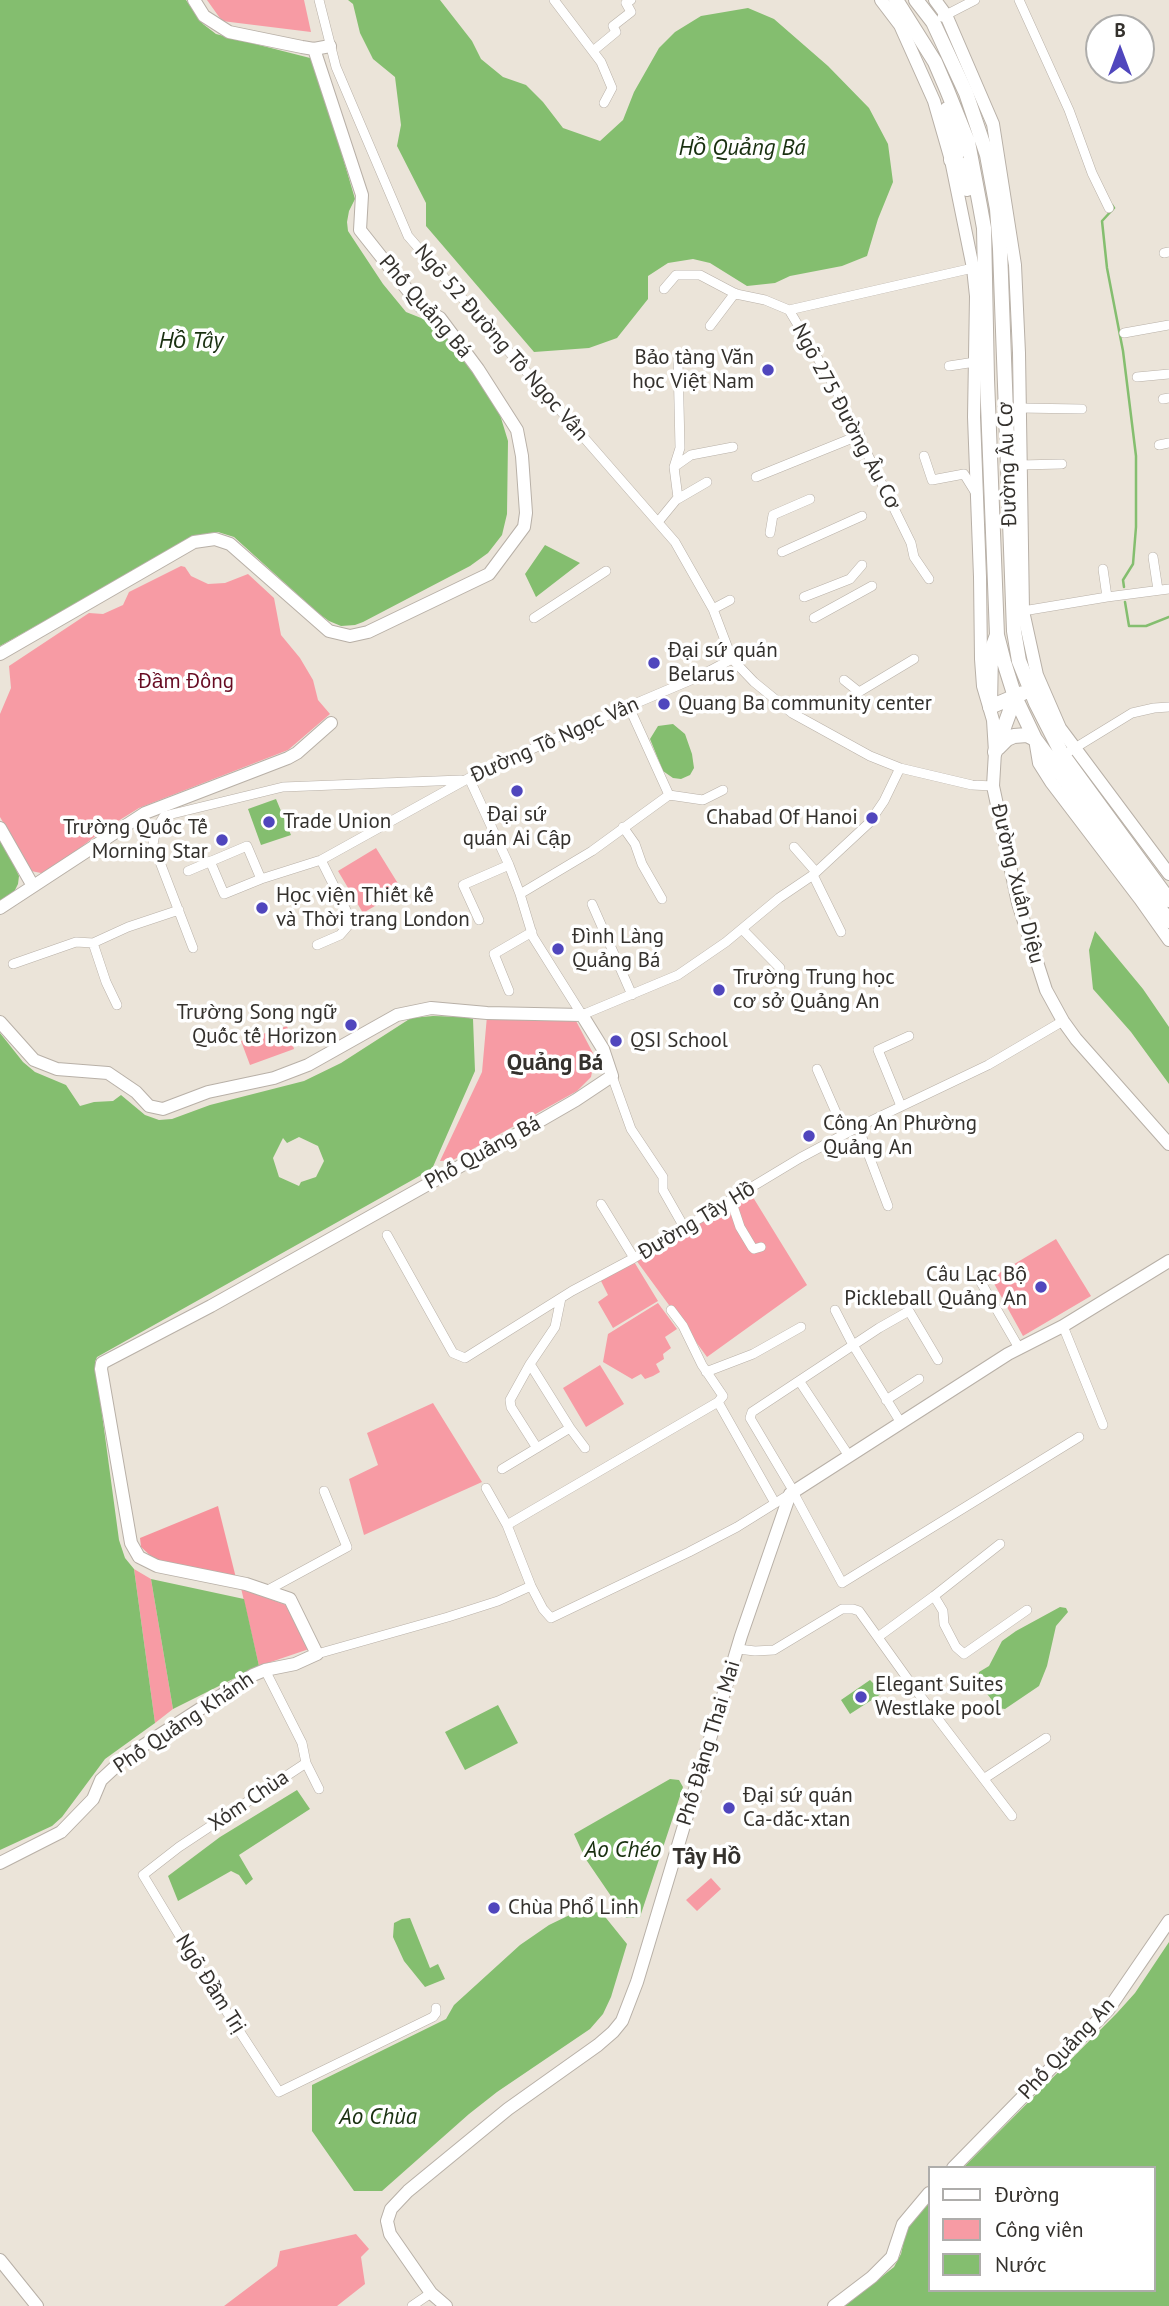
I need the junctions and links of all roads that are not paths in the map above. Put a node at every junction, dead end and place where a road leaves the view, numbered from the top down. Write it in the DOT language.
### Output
graph roads {
  1 [pos="194,0"];
  2 [pos="319,0"];
  3 [pos="554,0"];
  4 [pos="631,0"];
  5 [pos="881,0"];
  6 [pos="896,0"];
  7 [pos="916,0"];
  8 [pos="935,0"];
  9 [pos="975,0"];
  10 [pos="1019,0"];
  11 [pos="939,19"];
  12 [pos="330,46"];
  13 [pos="314,49"];
  14 [pos="593,51"];
  15 [pos="947,90"];
  16 [pos="604,103"];
  17 [pos="951,160"];
  18 [pos="1109,208"];
  19 [pos="984,228"];
  20 [pos="973,268"];
  21 [pos="664,289"];
  22 [pos="735,293"];
  23 [pos="789,310"];
  24 [pos="1169,325"];
  25 [pos="710,326"];
  26 [pos="1124,334"];
  27 [pos="678,360"];
  28 [pos="975,362"];
  29 [pos="949,366"];
  30 [pos="1169,374"];
  31 [pos="1137,377"];
  32 [pos="987,379"];
  33 [pos="1005,379"];
  34 [pos="1019,408"];
  35 [pos="1082,409"];
  36 [pos="860,435"];
  37 [pos="733,447"];
  38 [pos="924,456"];
  39 [pos="1062,464"];
  40 [pos="1020,465"];
  41 [pos="674,467"];
  42 [pos="756,477"];
  43 [pos="707,482"];
  44 [pos="978,497"];
  45 [pos="678,498"];
  46 [pos="810,499"];
  47 [pos="862,516"];
  48 [pos="658,522"];
  49 [pos="770,533"];
  50 [pos="782,552"];
  51 [pos="1153,557"];
  52 [pos="862,565"];
  53 [pos="1103,569"];
  54 [pos="606,571"];
  55 [pos="929,579"];
  56 [pos="872,586"];
  57 [pos="1169,589"];
  58 [pos="1158,590"];
  59 [pos="804,597"];
  60 [pos="1107,597"];
  61 [pos="730,600"];
  62 [pos="713,609"];
  63 [pos="1023,611"];
  64 [pos="534,618"];
  65 [pos="814,618"];
  66 [pos="997,635"];
  67 [pos="0,654"];
  68 [pos="732,659"];
  69 [pos="914,659"];
  70 [pos="844,680"];
  71 [pos="1030,689"];
  72 [pos="1015,696"];
  73 [pos="629,706"];
  74 [pos="990,706"];
  75 [pos="1169,707"];
  76 [pos="331,723"];
  77 [pos="1035,739"];
  78 [pos="995,752"];
  79 [pos="1068,752"];
  80 [pos="900,768"];
  81 [pos="466,779"];
  82 [pos="993,786"];
  83 [pos="723,790"];
  84 [pos="669,795"];
  85 [pos="623,827"];
  86 [pos="0,828"];
  87 [pos="794,847"];
  88 [pos="321,860"];
  89 [pos="210,861"];
  90 [pos="509,865"];
  91 [pos="188,871"];
  92 [pos="814,873"];
  93 [pos="1169,874"];
  94 [pos="261,880"];
  95 [pos="33,886"];
  96 [pos="520,894"];
  97 [pos="662,899"];
  98 [pos="592,904"];
  99 [pos="0,908"];
  100 [pos="1167,909"];
  101 [pos="178,910"];
  102 [pos="479,920"];
  103 [pos="742,929"];
  104 [pos="532,932"];
  105 [pos="841,932"];
  106 [pos="1169,940"];
  107 [pos="93,943"];
  108 [pos="317,945"];
  109 [pos="193,948"];
  110 [pos="13,964"];
  111 [pos="780,968"];
  112 [pos="509,991"];
  113 [pos="632,995"];
  114 [pos="117,1005"];
  115 [pos="582,1015"];
  116 [pos="1063,1021"];
  117 [pos="0,1022"];
  118 [pos="909,1036"];
  119 [pos="817,1069"];
  120 [pos="612,1076"];
  121 [pos="901,1106"];
  122 [pos="858,1127"];
  123 [pos="845,1133"];
  124 [pos="1169,1144"];
  125 [pos="731,1200"];
  126 [pos="601,1204"];
  127 [pos="888,1206"];
  128 [pos="684,1227"];
  129 [pos="387,1235"];
  130 [pos="761,1247"];
  131 [pos="634,1258"];
  132 [pos="1169,1261"];
  133 [pos="979,1279"];
  134 [pos="561,1298"];
  135 [pos="671,1310"];
  136 [pos="835,1310"];
  137 [pos="1063,1326"];
  138 [pos="802,1327"];
  139 [pos="853,1345"];
  140 [pos="1019,1348"];
  141 [pos="939,1360"];
  142 [pos="530,1364"];
  143 [pos="706,1372"];
  144 [pos="919,1379"];
  145 [pos="800,1382"];
  146 [pos="886,1400"];
  147 [pos="718,1402"];
  148 [pos="901,1423"];
  149 [pos="1103,1425"];
  150 [pos="570,1428"];
  151 [pos="1079,1437"];
  152 [pos="537,1448"];
  153 [pos="586,1448"];
  154 [pos="849,1456"];
  155 [pos="502,1469"];
  156 [pos="486,1488"];
  157 [pos="324,1491"];
  158 [pos="792,1492"];
  159 [pos="775,1503"];
  160 [pos="507,1525"];
  161 [pos="1000,1544"];
  162 [pos="531,1586"];
  163 [pos="268,1590"];
  164 [pos="934,1596"];
  165 [pos="1027,1610"];
  166 [pos="878,1637"];
  167 [pos="738,1649"];
  168 [pos="317,1654"];
  169 [pos="265,1670"];
  170 [pos="1046,1738"];
  171 [pos="306,1763"];
  172 [pos="985,1778"];
  173 [pos="319,1789"];
  174 [pos="1012,1816"];
  175 [pos="0,1863"];
  176 [pos="143,1875"];
  177 [pos="1169,1921"];
  178 [pos="436,2008"];
  179 [pos="955,2166"];
  180 [pos="928,2194"];
  181 [pos="0,2260"];
  182 [pos="431,2293"];
  183 [pos="37,2306"];
  184 [pos="412,2306"];
  185 [pos="446,2306"];
  186 [pos="834,2306"];
  1 -- 13 [label="street"];
  2 -- 12 [label="street, Ngõ 52 Đường Tô Ngọc Vân"];
  3 -- 14 [label="street"];
  4 -- 14 [label="street"];
  5 -- 17 [label="street, Đường Âu Cơ"];
  6 -- 15 [label="main road, Đường Âu Cơ"];
  7 -- 11 [label="main road, Đường Âu Cơ"];
  8 -- 11 [label="street, Đường Âu Cơ"];
  9 -- 11 [label="street"];
  10 -- 18 [label="street"];
  11 -- 33 [label="main road, Đường Âu Cơ"];
  11 -- 34 [label="street, Đường Âu Cơ"];
  12 -- 13 [label="street"];
  12 -- 48 [label="street, Ngõ 52 Đường Tô Ngọc Vân"];
  13 -- 67 [label="street, Phố Quảng Bá"];
  14 -- 16 [label="street"];
  15 -- 17 [label="main road"];
  15 -- 19 [label="main road, Đường Âu Cơ"];
  17 -- 19 [label="main road"];
  17 -- 20 [label="street, Đường Âu Cơ"];
  19 -- 32 [label="main road, Đường Âu Cơ"];
  20 -- 23 [label="street, Ngõ 275 Đường Âu Cơ"];
  20 -- 28 [label="street, Đường Âu Cơ"];
  21 -- 22 [label="street"];
  22 -- 23 [label="street"];
  22 -- 25 [label="street"];
  23 -- 36 [label="street, Ngõ 275 Đường Âu Cơ"];
  24 -- 26 [label="street"];
  27 -- 41 [label="street"];
  28 -- 29 [label="street"];
  28 -- 44 [label="street, Đường Âu Cơ"];
  30 -- 31 [label="street"];
  32 -- 33 [label="main road"];
  32 -- 66 [label="main road, Đường Âu Cơ"];
  33 -- 71 [label="main road, Đường Âu Cơ"];
  34 -- 35 [label="street"];
  34 -- 40 [label="street, Đường Âu Cơ"];
  36 -- 42 [label="street"];
  36 -- 55 [label="street, Ngõ 275 Đường Âu Cơ"];
  37 -- 41 [label="street"];
  38 -- 44 [label="street"];
  39 -- 40 [label="street"];
  40 -- 63 [label="street, Đường Âu Cơ"];
  41 -- 45 [label="street"];
  43 -- 45 [label="street"];
  44 -- 74 [label="street, Đường Âu Cơ"];
  45 -- 48 [label="street"];
  46 -- 49 [label="street"];
  47 -- 50 [label="street"];
  48 -- 62 [label="street, Ngõ 52 Đường Tô Ngọc Vân"];
  51 -- 58 [label="street"];
  52 -- 59 [label="street"];
  53 -- 60 [label="street"];
  54 -- 64 [label="street"];
  56 -- 65 [label="street"];
  57 -- 58 [label="street"];
  58 -- 60 [label="street"];
  60 -- 63 [label="street"];
  61 -- 62 [label="street"];
  62 -- 68 [label="street, Ngõ 52 Đường Tô Ngọc Vân"];
  63 -- 79 [label="street, Đường Âu Cơ"];
  66 -- 72 [label="main road, Đường Âu Cơ"];
  66 -- 74 [label="main road"];
  68 -- 73 [label="street, Đường Tô Ngọc Vân"];
  68 -- 80 [label="street"];
  69 -- 70 [label="street"];
  71 -- 72 [label="main road"];
  71 -- 79 [label="main road, Đường Âu Cơ"];
  72 -- 74 [label="main road"];
  72 -- 77 [label="main road, Đường Âu Cơ"];
  72 -- 78 [label="main road"];
  73 -- 81 [label="street, Đường Tô Ngọc Vân"];
  73 -- 84 [label="street"];
  74 -- 78 [label="street, Đường Xuân Diệu"];
  75 -- 79 [label="street"];
  76 -- 95 [label="street"];
  77 -- 78 [label="main road"];
  77 -- 100 [label="main road, Đường Âu Cơ"];
  77 -- 106 [label="street, Đường Âu Cơ"];
  78 -- 82 [label="street, Đường Xuân Diệu"];
  79 -- 93 [label="street, Đường Âu Cơ"];
  79 -- 100 [label="main road, Đường Âu Cơ"];
  80 -- 82 [label="street"];
  80 -- 92 [label="street"];
  81 -- 88 [label="street, Đường Tô Ngọc Vân"];
  81 -- 90 [label="street"];
  81 -- 101 [label="street"];
  82 -- 116 [label="street, Đường Xuân Diệu"];
  83 -- 84 [label="street"];
  84 -- 85 [label="street"];
  85 -- 96 [label="street"];
  85 -- 97 [label="street"];
  86 -- 95 [label="street"];
  87 -- 92 [label="street"];
  88 -- 94 [label="street, Đường Tô Ngọc Vân"];
  88 -- 108 [label="street"];
  89 -- 91 [label="street"];
  89 -- 94 [label="street, Đường Tô Ngọc Vân"];
  89 -- 94 [label="street"];
  90 -- 96 [label="street"];
  90 -- 102 [label="street"];
  92 -- 103 [label="street"];
  92 -- 105 [label="street"];
  95 -- 99 [label="street"];
  96 -- 104 [label="street"];
  98 -- 113 [label="street"];
  101 -- 107 [label="street"];
  101 -- 109 [label="street"];
  103 -- 111 [label="street"];
  103 -- 113 [label="street"];
  104 -- 112 [label="street"];
  104 -- 115 [label="street"];
  107 -- 110 [label="street"];
  107 -- 114 [label="street"];
  113 -- 115 [label="street"];
  115 -- 117 [label="street"];
  115 -- 120 [label="street"];
  116 -- 121 [label="street, Đường Tây Hồ"];
  116 -- 124 [label="street, Đường Xuân Diệu"];
  118 -- 121 [label="street"];
  119 -- 123 [label="street"];
  120 -- 128 [label="street"];
  120 -- 163 [label="street, Phố Quảng Bá"];
  121 -- 122 [label="street, Đường Tây Hồ"];
  122 -- 123 [label="street, Đường Tây Hồ"];
  122 -- 127 [label="street"];
  123 -- 125 [label="street, Đường Tây Hồ"];
  125 -- 128 [label="street, Đường Tây Hồ"];
  125 -- 130 [label="street"];
  126 -- 131 [label="street"];
  128 -- 131 [label="street, Đường Tây Hồ"];
  129 -- 134 [label="street, Đường Tây Hồ"];
  131 -- 134 [label="street, Đường Tây Hồ"];
  132 -- 137 [label="street"];
  133 -- 140 [label="street"];
  134 -- 142 [label="street"];
  135 -- 143 [label="street"];
  136 -- 139 [label="street"];
  137 -- 140 [label="street"];
  137 -- 149 [label="street"];
  138 -- 143 [label="street"];
  139 -- 141 [label="street"];
  139 -- 145 [label="street"];
  139 -- 146 [label="street"];
  140 -- 148 [label="street"];
  142 -- 150 [label="street"];
  142 -- 152 [label="street"];
  143 -- 147 [label="street"];
  144 -- 146 [label="street"];
  145 -- 154 [label="street"];
  145 -- 158 [label="street"];
  146 -- 148 [label="street"];
  147 -- 159 [label="street"];
  147 -- 160 [label="street"];
  148 -- 154 [label="street"];
  150 -- 152 [label="street"];
  150 -- 153 [label="street"];
  151 -- 158 [label="street"];
  152 -- 155 [label="street"];
  154 -- 158 [label="street"];
  156 -- 160 [label="street"];
  157 -- 163 [label="street"];
  158 -- 159 [label="street"];
  158 -- 167 [label="street, Phố Đặng Thai Mai"];
  159 -- 162 [label="street"];
  160 -- 162 [label="street"];
  161 -- 164 [label="street"];
  162 -- 168 [label="street"];
  163 -- 168 [label="street, Phố Quảng Bá"];
  164 -- 165 [label="street"];
  164 -- 166 [label="street"];
  166 -- 167 [label="street"];
  166 -- 172 [label="street"];
  167 -- 182 [label="street, Phố Đặng Thai Mai"];
  168 -- 169 [label="street, Phố Quảng Khánh"];
  169 -- 171 [label="street, Xóm Chùa"];
  169 -- 175 [label="street, Phố Quảng Khánh"];
  170 -- 172 [label="street"];
  171 -- 173 [label="street"];
  171 -- 176 [label="street, Xóm Chùa"];
  172 -- 174 [label="street"];
  176 -- 178 [label="street, Ngõ Đầm Trị"];
  177 -- 179 [label="street, Phố Quảng An"];
  180 -- 186 [label="street"];
  181 -- 183 [label="street"];
  182 -- 184 [label="street"];
  182 -- 185 [label="street, Phố Đặng Thai Mai"];
}
